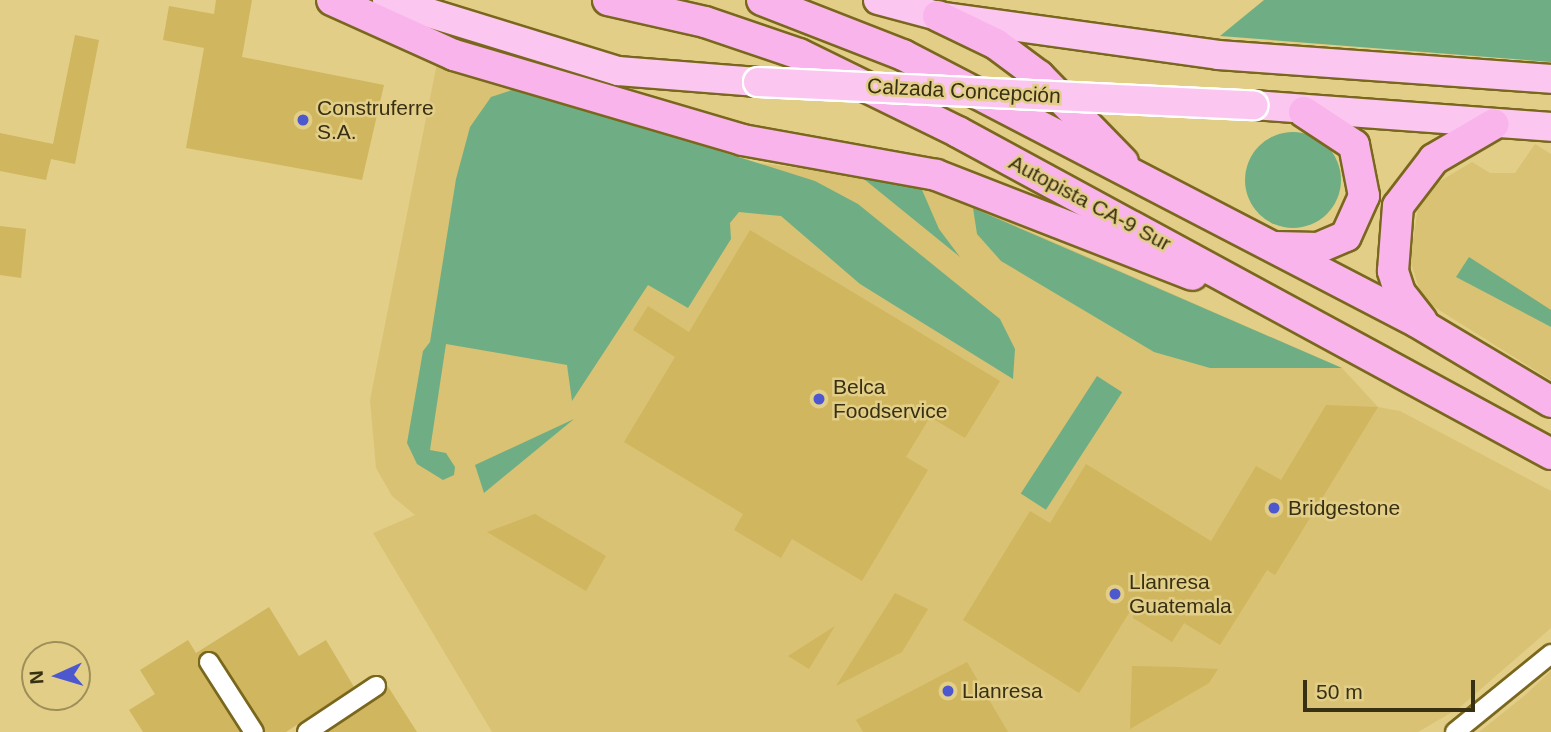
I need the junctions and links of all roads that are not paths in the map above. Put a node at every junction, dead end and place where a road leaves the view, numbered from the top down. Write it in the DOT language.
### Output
graph roads {
  1 [pos="332,0"];
  2 [pos="387,0"];
  3 [pos="608,0"];
  4 [pos="762,0"];
  5 [pos="878,0"];
  6 [pos="938,16"];
  7 [pos="1551,79"];
  8 [pos="1304,112"];
  9 [pos="1494,124"];
  10 [pos="1551,127"];
  11 [pos="1135,175"];
  12 [pos="1261,246"];
  13 [pos="1306,321"];
  14 [pos="1432,331"];
  15 [pos="1551,402"];
  16 [pos="1551,454"];
  17 [pos="1551,654"];
  18 [pos="209,662"];
  19 [pos="376,687"];
  20 [pos="250,727"];
  21 [pos="231,732"];
  22 [pos="307,732"];
  23 [pos="1455,732"];
  1 -- 13 [label="highway"];
  2 -- 8 [label="main road, Calzada Concepción, bridge"];
  3 -- 13 [label="highway, Autopista CA-9 Sur"];
  4 -- 11 [label="highway"];
  5 -- 6 [label="main road"];
  6 -- 7 [label="main road"];
  6 -- 11 [label="highway"];
  8 -- 9 [label="main road, Calzada Concepción"];
  8 -- 12 [label="highway"];
  9 -- 10 [label="main road, Calzada Concepción"];
  9 -- 14 [label="highway"];
  11 -- 12 [label="highway"];
  12 -- 14 [label="highway"];
  13 -- 16 [label="highway, Autopista CA-9 Sur"];
  14 -- 15 [label="highway"];
  17 -- 23 [label="street"];
  18 -- 20 [label="street"];
  19 -- 22 [label="street"];
  20 -- 21 [label="street"];
}
